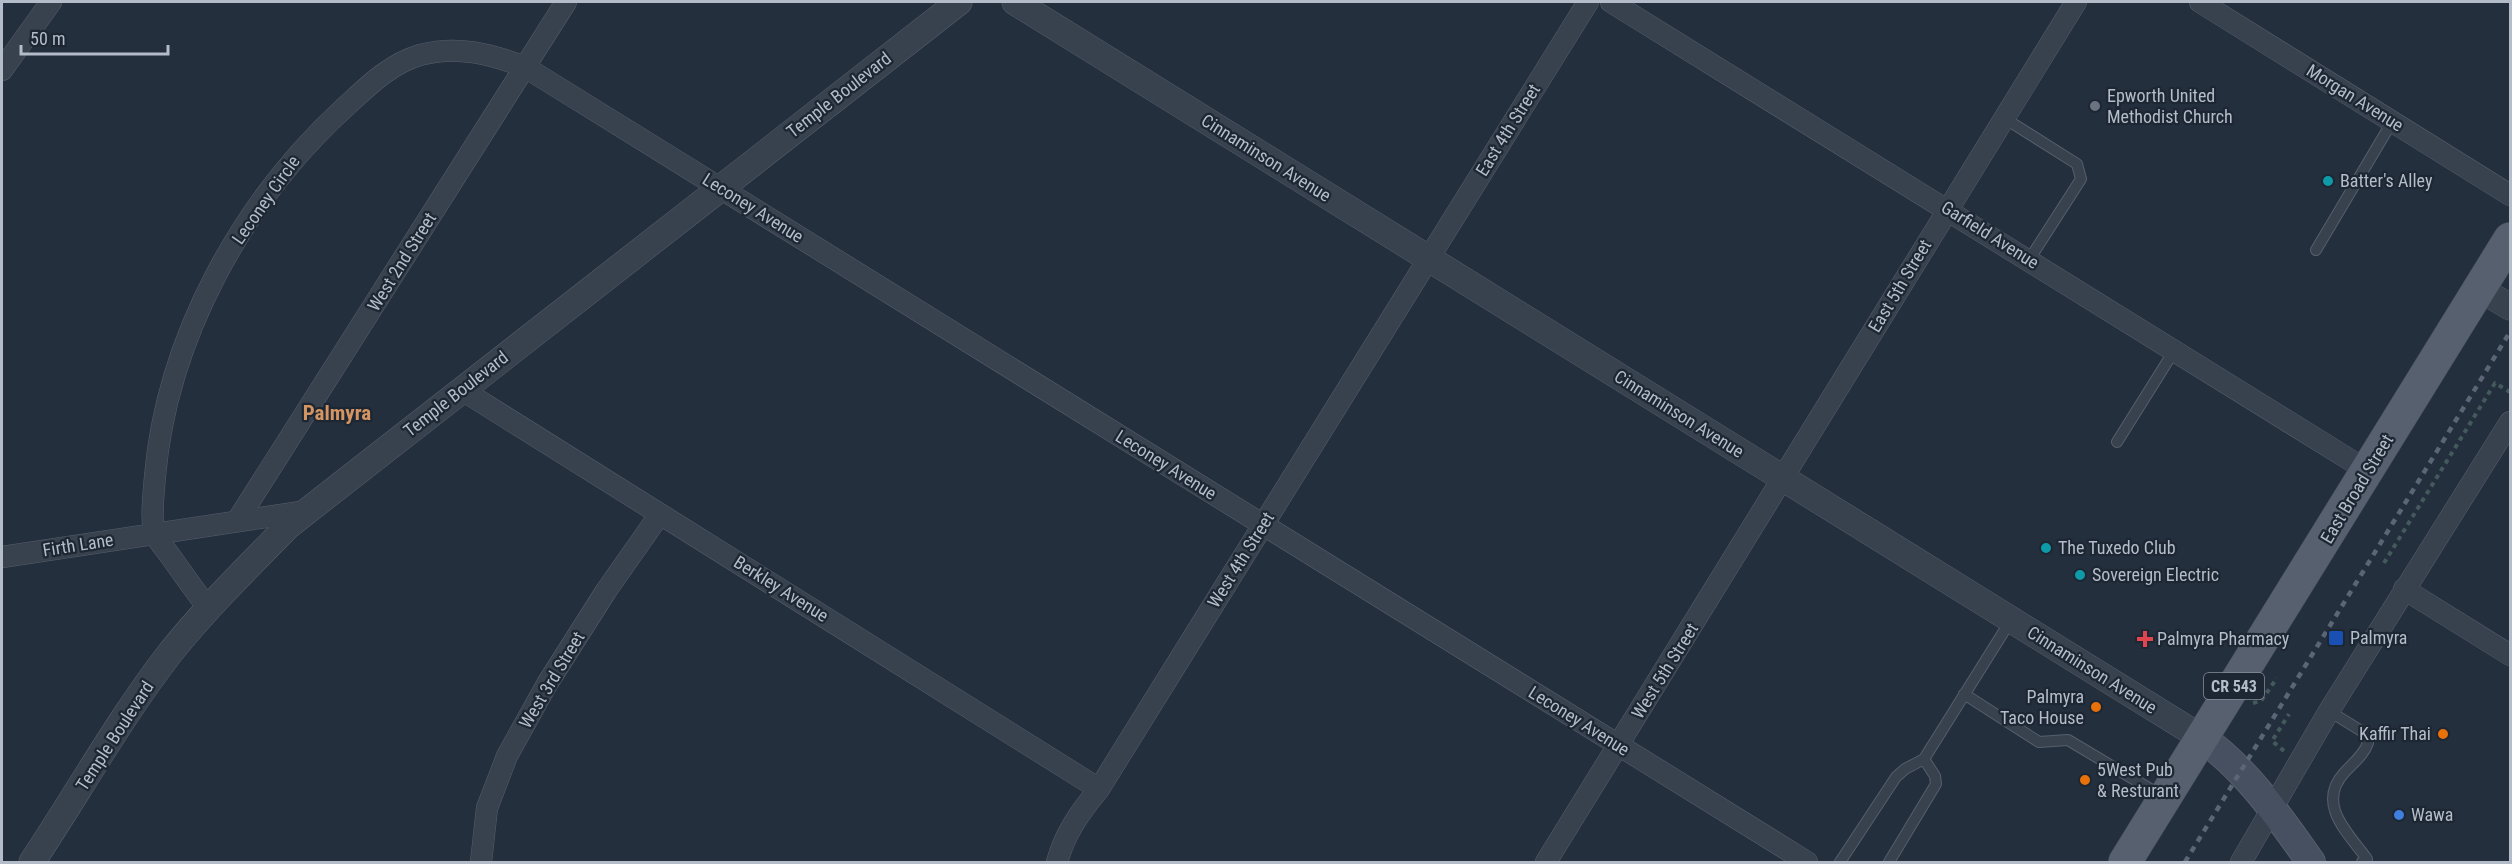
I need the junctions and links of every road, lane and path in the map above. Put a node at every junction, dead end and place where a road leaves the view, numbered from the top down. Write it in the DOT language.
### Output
graph roads {
  1 [pos="51,2"];
  2 [pos="566,2"];
  3 [pos="959,2"];
  4 [pos="1015,2"];
  5 [pos="1588,2"];
  6 [pos="1611,2"];
  7 [pos="2076,2"];
  8 [pos="2200,2"];
  9 [pos="525,67"];
  10 [pos="2,70"];
  11 [pos="2004,118"];
  12 [pos="2392,122"];
  13 [pos="720,188"];
  14 [pos="2511,195"];
  15 [pos="1947,209"];
  16 [pos="2511,239"];
  17 [pos="2316,250"];
  18 [pos="1428,258"];
  19 [pos="2029,260"];
  20 [pos="2480,289"];
  21 [pos="2511,307"];
  22 [pos="2174,351"];
  23 [pos="462,390"];
  24 [pos="2511,392"];
  25 [pos="2511,422"];
  26 [pos="2117,442"];
  27 [pos="2368,471"];
  28 [pos="1783,479"];
  29 [pos="307,511"];
  30 [pos="660,514"];
  31 [pos="237,521"];
  32 [pos="1263,525"];
  33 [pos="155,534"];
  34 [pos="2,557"];
  35 [pos="2384,563"];
  36 [pos="2404,590"];
  37 [pos="208,609"];
  38 [pos="2011,620"];
  39 [pos="2511,655"];
  40 [pos="2277,678"];
  41 [pos="1964,694"];
  42 [pos="2329,711"];
  43 [pos="2246,712"];
  44 [pos="2289,714"];
  45 [pos="2202,738"];
  46 [pos="1619,746"];
  47 [pos="1924,759"];
  48 [pos="2279,760"];
  49 [pos="1099,789"];
  50 [pos="2165,798"];
  51 [pos="2274,810"];
  52 [pos="32,862"];
  53 [pos="481,862"];
  54 [pos="1057,862"];
  55 [pos="1546,862"];
  56 [pos="1807,862"];
  57 [pos="1840,862"];
  58 [pos="1889,862"];
  59 [pos="2125,862"];
  60 [pos="2241,862"];
  61 [pos="2311,862"];
  62 [pos="2362,862"];
  1 -- 10 [label="street"];
  2 -- 9 [label="street, West 2nd Street"];
  3 -- 13 [label="street, Temple Boulevard"];
  4 -- 18 [label="street, Cinnaminson Avenue"];
  5 -- 18 [label="street, East 4th Street"];
  6 -- 15 [label="street, Garfield Avenue"];
  7 -- 11 [label="street, East 5th Street"];
  8 -- 12 [label="street, Morgan Avenue"];
  9 -- 13 [label="street, Leconey Avenue"];
  9 -- 31 [label="street, West 2nd Street"];
  9 -- 33 [label="street, Leconey Circle"];
  11 -- 15 [label="street, East 5th Street"];
  11 -- 19 [label="lane"];
  12 -- 14 [label="street, Morgan Avenue"];
  12 -- 17 [label="lane"];
  13 -- 23 [label="street, Temple Boulevard"];
  13 -- 32 [label="street, Leconey Avenue"];
  15 -- 19 [label="street, Garfield Avenue"];
  15 -- 28 [label="street, East 5th Street"];
  16 -- 20 [label="main road, East Broad Street / CR 543"];
  18 -- 28 [label="street, Cinnaminson Avenue"];
  18 -- 32 [label="street, West 4th Street"];
  19 -- 22 [label="street, Garfield Avenue"];
  20 -- 21 [label="street"];
  20 -- 27 [label="main road, East Broad Street / CR 543"];
  22 -- 26 [label="lane"];
  22 -- 27 [label="street, Garfield Avenue"];
  23 -- 29 [label="street, Temple Boulevard"];
  23 -- 30 [label="street, Berkley Avenue"];
  24 -- 35 [label="path"];
  25 -- 36 [label="street"];
  27 -- 45 [label="main road, East Broad Street / CR 543"];
  28 -- 38 [label="street, Cinnaminson Avenue"];
  28 -- 46 [label="street, West 5th Street"];
  29 -- 31 [label="street, Firth Lane"];
  29 -- 37 [label="street, Temple Boulevard"];
  30 -- 49 [label="street, Berkley Avenue"];
  30 -- 53 [label="street, West 3rd Street"];
  31 -- 33 [label="street, Firth Lane"];
  32 -- 46 [label="street, Leconey Avenue"];
  32 -- 49 [label="street, West 4th Street"];
  33 -- 34 [label="street, Firth Lane"];
  33 -- 37 [label="street"];
  36 -- 39 [label="street"];
  36 -- 42 [label="street"];
  37 -- 52 [label="street, Temple Boulevard"];
  38 -- 41 [label="lane"];
  38 -- 45 [label="street, Cinnaminson Avenue"];
  40 -- 43 [label="path"];
  41 -- 47 [label="lane"];
  41 -- 50 [label="lane"];
  42 -- 51 [label="street"];
  42 -- 62 [label="lane"];
  44 -- 48 [label="path"];
  45 -- 50 [label="main road, CR 543"];
  45 -- 51 [label="main road, Cinnaminson Avenue"];
  46 -- 55 [label="street, West 5th Street"];
  46 -- 56 [label="street, Leconey Avenue"];
  47 -- 57 [label="lane"];
  47 -- 58 [label="lane"];
  49 -- 54 [label="street, West 4th Street"];
  50 -- 59 [label="main road, CR 543"];
  51 -- 60 [label="street"];
  51 -- 61 [label="main road, Cinnaminson Avenue"];
}
